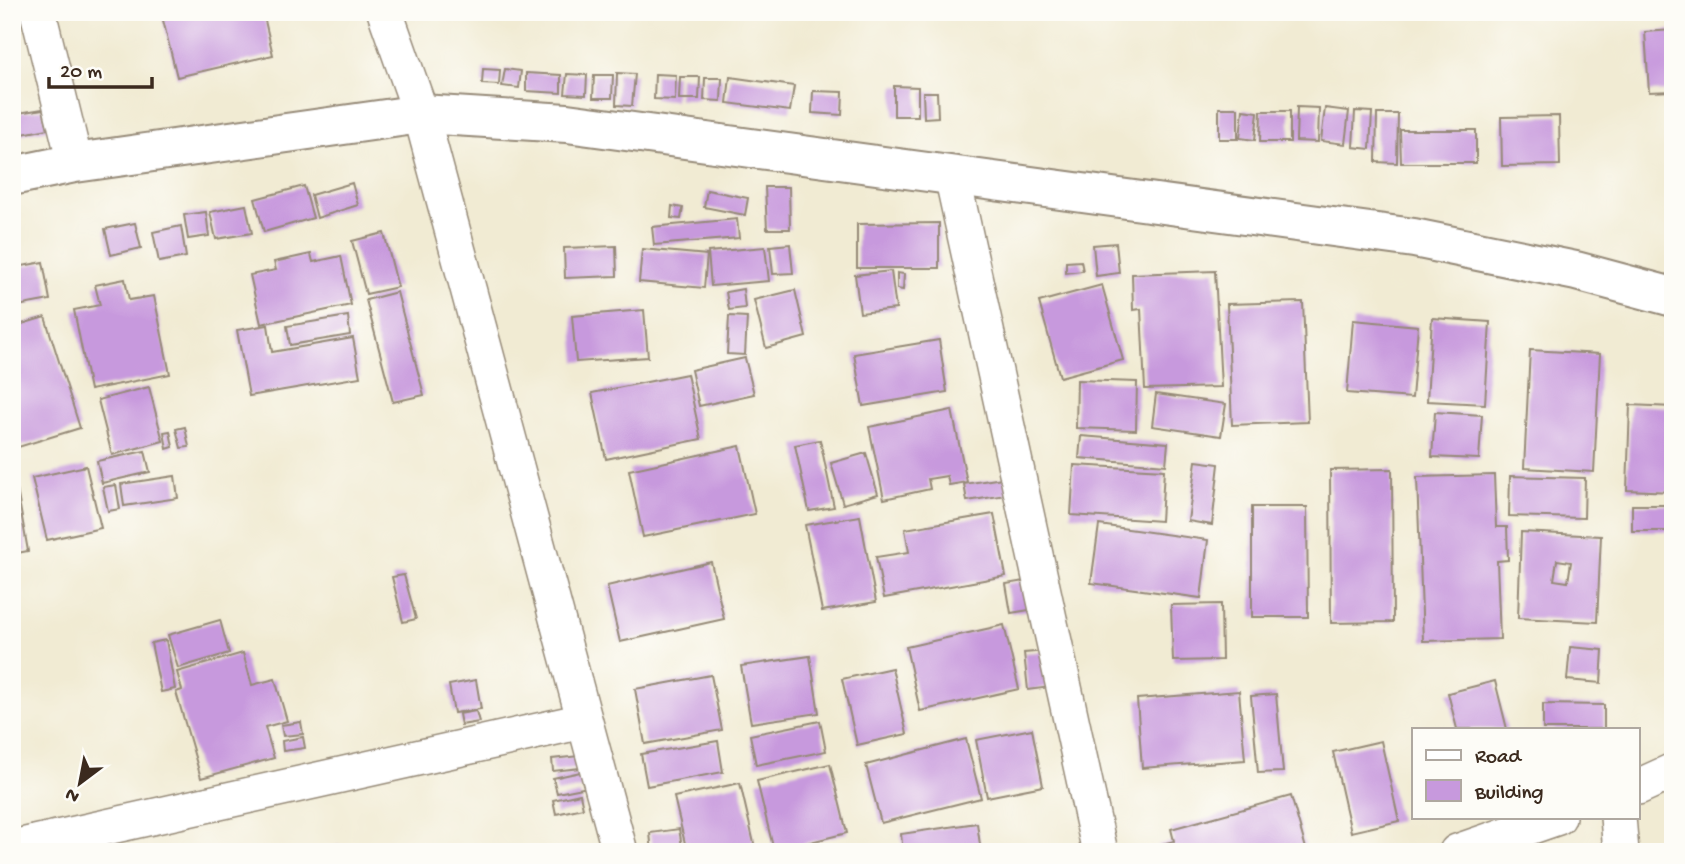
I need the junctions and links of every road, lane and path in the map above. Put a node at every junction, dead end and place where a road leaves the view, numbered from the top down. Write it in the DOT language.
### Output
graph roads {
  1 [pos="38,12"];
  2 [pos="385,12"];
  3 [pos="421,114"];
  4 [pos="75,163"];
  5 [pos="952,175"];
  6 [pos="12,176"];
  7 [pos="1673,297"];
  8 [pos="583,721"];
  9 [pos="1673,771"];
  10 [pos="1640,786"];
  11 [pos="1555,818"];
  12 [pos="1618,818"];
  13 [pos="12,848"];
  14 [pos="620,852"];
  15 [pos="1100,852"];
  16 [pos="1457,852"];
  17 [pos="1621,852"];
  1 -- 4 [label="street"];
  2 -- 3 [label="street"];
  3 -- 4 [label="main road"];
  3 -- 5 [label="main road"];
  3 -- 8 [label="street"];
  4 -- 6 [label="main road"];
  5 -- 7 [label="main road"];
  5 -- 15 [label="street"];
  8 -- 13 [label="street"];
  8 -- 14 [label="street"];
  9 -- 10 [label="street"];
  11 -- 16 [label="street"];
  12 -- 17 [label="street"];
}
